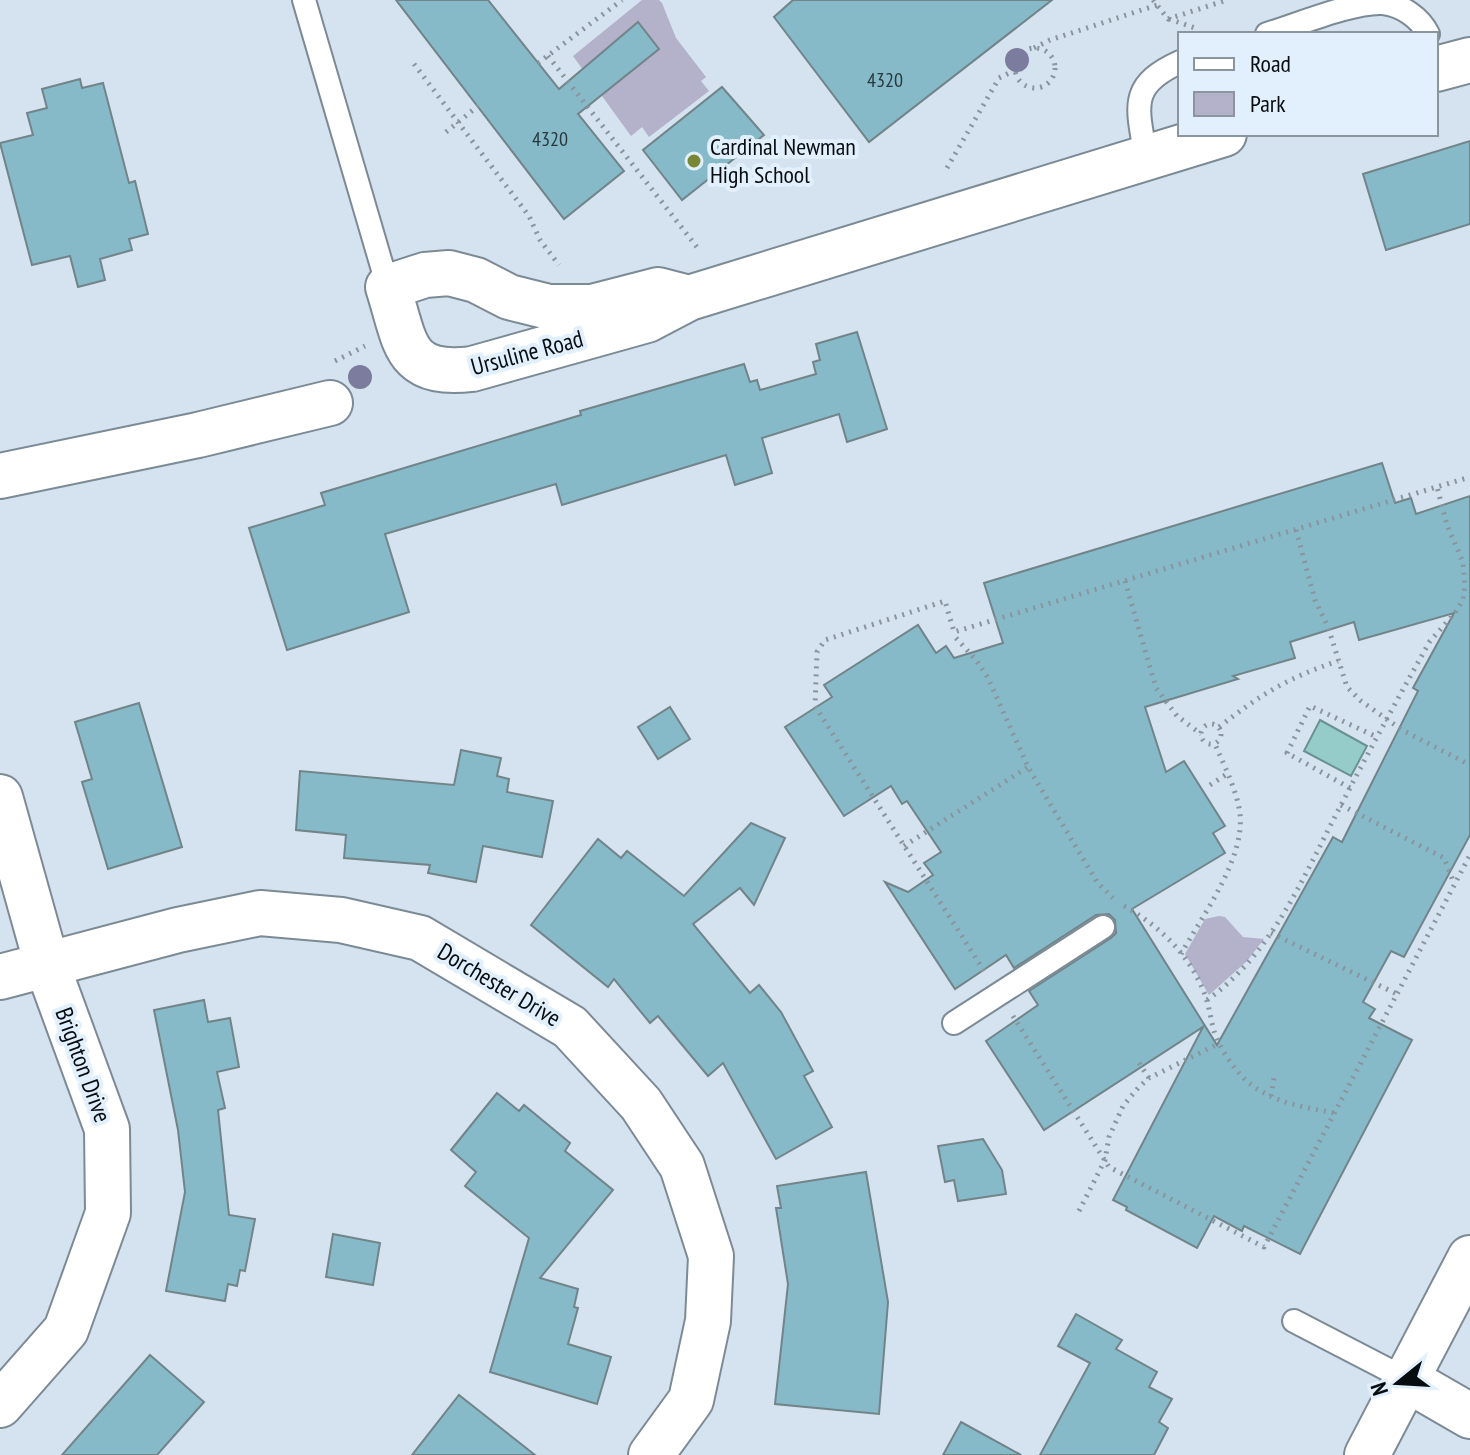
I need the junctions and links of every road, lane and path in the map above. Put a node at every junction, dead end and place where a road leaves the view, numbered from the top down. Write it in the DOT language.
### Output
graph roads {
  1 [pos="304,0"];
  2 [pos="622,0"];
  3 [pos="1227,0"];
  4 [pos="1155,3"];
  5 [pos="1168,19"];
  6 [pos="1198,29"];
  7 [pos="1273,32"];
  8 [pos="1428,32"];
  9 [pos="1034,48"];
  10 [pos="548,56"];
  11 [pos="538,63"];
  12 [pos="1178,63"];
  13 [pos="414,64"];
  14 [pos="1015,70"];
  15 [pos="478,106"];
  16 [pos="458,122"];
  17 [pos="446,132"];
  18 [pos="1218,136"];
  19 [pos="1146,158"];
  20 [pos="947,168"];
  21 [pos="700,251"];
  22 [pos="388,287"];
  23 [pos="689,298"];
  24 [pos="592,307"];
  25 [pos="369,343"];
  26 [pos="331,383"];
  27 [pos="0,476"];
  28 [pos="1470,477"];
  29 [pos="1437,487"];
  30 [pos="1296,530"];
  31 [pos="1125,581"];
  32 [pos="1465,589"];
  33 [pos="1470,595"];
  34 [pos="956,638"];
  35 [pos="1338,661"];
  36 [pos="1387,718"];
  37 [pos="1219,727"];
  38 [pos="1201,734"];
  39 [pos="1377,737"];
  40 [pos="1215,744"];
  41 [pos="1470,765"];
  42 [pos="1028,767"];
  43 [pos="1227,774"];
  44 [pos="1210,785"];
  45 [pos="1350,788"];
  46 [pos="0,797"];
  47 [pos="1341,805"];
  48 [pos="904,846"];
  49 [pos="1470,855"];
  50 [pos="1454,885"];
  51 [pos="1103,927"];
  52 [pos="1271,933"];
  53 [pos="1181,954"];
  54 [pos="47,965"];
  55 [pos="0,977"];
  56 [pos="999,994"];
  57 [pos="1397,994"];
  58 [pos="1207,1000"];
  59 [pos="954,1023"];
  60 [pos="1220,1043"];
  61 [pos="1139,1063"];
  62 [pos="1149,1078"];
  63 [pos="1274,1078"];
  64 [pos="1271,1096"];
  65 [pos="1334,1113"];
  66 [pos="1105,1160"];
  67 [pos="1079,1211"];
  68 [pos="1470,1258"];
  69 [pos="1294,1321"];
  70 [pos="1406,1379"];
  71 [pos="0,1405"];
  72 [pos="1470,1416"];
  73 [pos="651,1455"];
  74 [pos="1367,1455"];
  1 -- 22 [label="lane"];
  2 -- 10 [label="path"];
  3 -- 5 [label="path"];
  4 -- 5 [label="path"];
  4 -- 9 [label="path"];
  5 -- 6 [label="path"];
  7 -- 8 [label="lane"];
  9 -- 14 [label="path"];
  9 -- 14 [label="path"];
  10 -- 11 [label="path"];
  10 -- 21 [label="path"];
  12 -- 19 [label="lane"];
  13 -- 16 [label="path"];
  14 -- 20 [label="path"];
  15 -- 16 [label="path"];
  16 -- 17 [label="path"];
  16 -- 24 [label="path"];
  18 -- 19 [label="street, Ursuline Road"];
  19 -- 23 [label="street, Ursuline Road"];
  22 -- 23 [label="street, Ursuline Road"];
  22 -- 24 [label="street, Ursuline Road"];
  23 -- 24 [label="street, Ursuline Road"];
  25 -- 26 [label="path"];
  26 -- 27 [label="street"];
  28 -- 29 [label="path"];
  29 -- 30 [label="path"];
  29 -- 32 [label="path"];
  30 -- 31 [label="path"];
  30 -- 35 [label="path"];
  31 -- 38 [label="path"];
  31 -- 56 [label="path"];
  32 -- 33 [label="path"];
  32 -- 36 [label="path"];
  34 -- 42 [label="path"];
  35 -- 36 [label="path"];
  35 -- 37 [label="path"];
  36 -- 39 [label="path"];
  36 -- 41 [label="path"];
  37 -- 38 [label="path"];
  37 -- 40 [label="path"];
  38 -- 40 [label="path"];
  39 -- 45 [label="path"];
  39 -- 45 [label="path"];
  40 -- 43 [label="path"];
  42 -- 48 [label="path"];
  42 -- 53 [label="path"];
  43 -- 44 [label="path"];
  43 -- 53 [label="path"];
  45 -- 47 [label="path"];
  46 -- 54 [label="street, Brighton Drive"];
  47 -- 50 [label="path"];
  47 -- 52 [label="path"];
  49 -- 50 [label="path"];
  50 -- 57 [label="path"];
  51 -- 56 [label="lane"];
  52 -- 57 [label="path"];
  52 -- 58 [label="path"];
  53 -- 58 [label="path"];
  54 -- 55 [label="street, Dorchester Drive"];
  54 -- 71 [label="street, Brighton Drive"];
  54 -- 73 [label="street, Dorchester Drive"];
  56 -- 59 [label="lane"];
  56 -- 66 [label="path"];
  57 -- 65 [label="path"];
  58 -- 60 [label="path"];
  60 -- 62 [label="path"];
  60 -- 64 [label="path"];
  61 -- 62 [label="path"];
  62 -- 66 [label="path"];
  63 -- 64 [label="path"];
  64 -- 65 [label="path"];
  65 -- 66 [label="path"];
  66 -- 67 [label="path"];
  68 -- 70 [label="street"];
  69 -- 70 [label="lane"];
  70 -- 72 [label="street"];
  70 -- 74 [label="street"];
}
